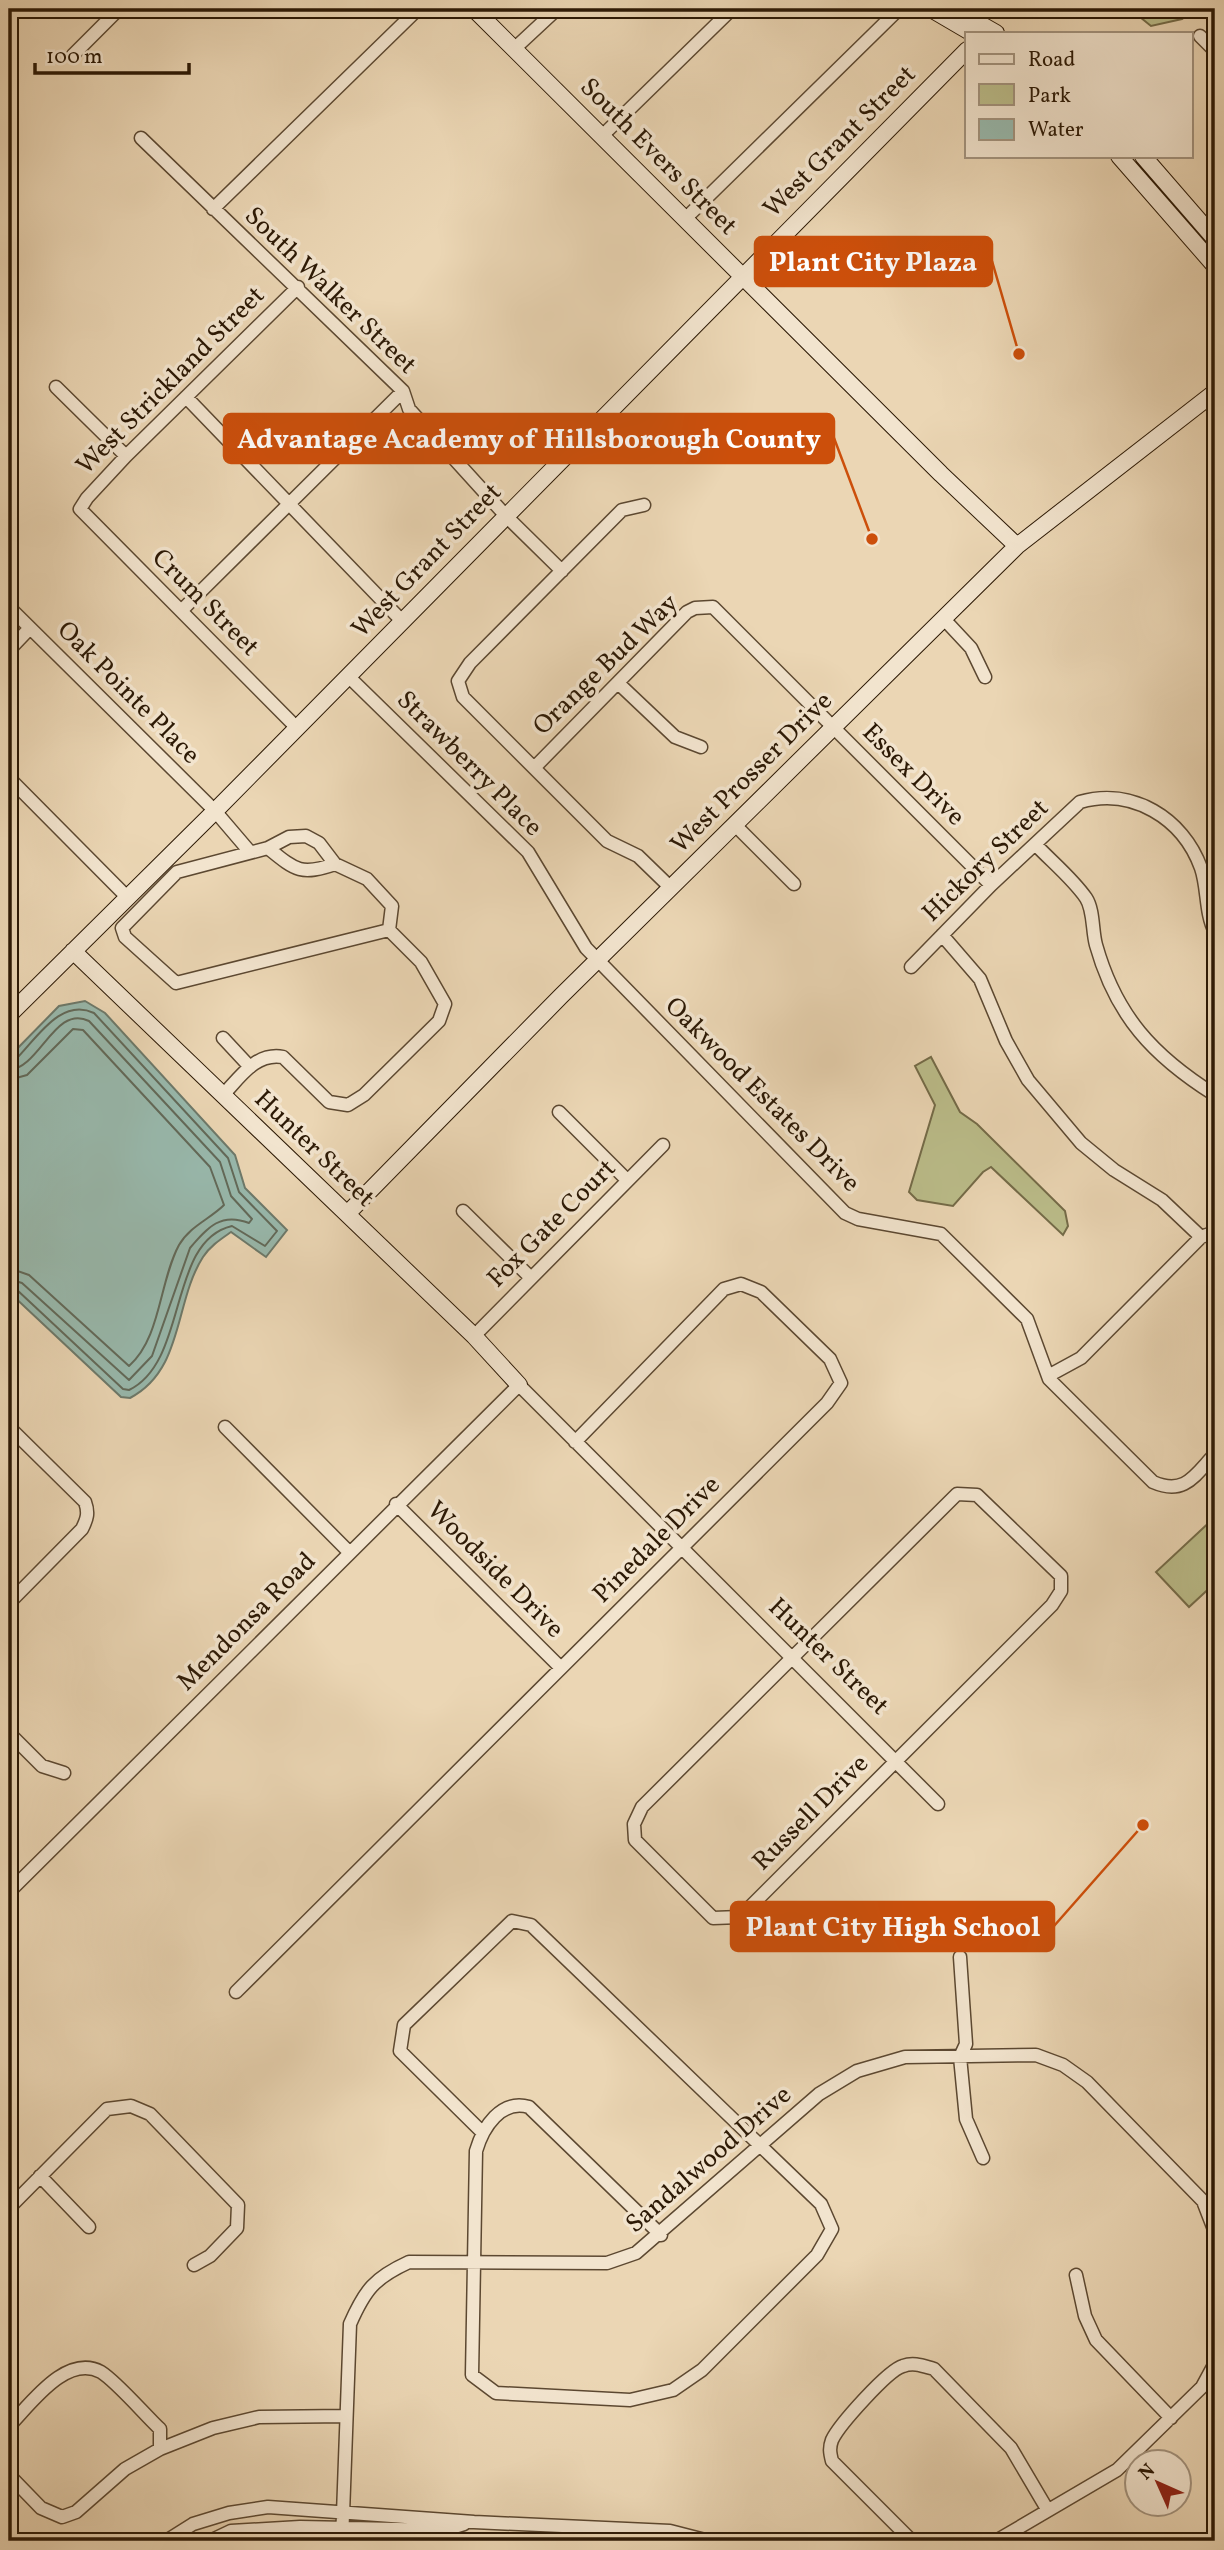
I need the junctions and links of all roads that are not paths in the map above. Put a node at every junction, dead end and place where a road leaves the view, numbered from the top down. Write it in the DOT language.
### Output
graph roads {
  1 [pos="119,9"];
  2 [pos="418,9"];
  3 [pos="474,9"];
  4 [pos="557,9"];
  5 [pos="732,9"];
  6 [pos="899,9"];
  7 [pos="931,9"];
  8 [pos="954,9"];
  9 [pos="970,32"];
  10 [pos="990,32"];
  11 [pos="1200,36"];
  12 [pos="514,49"];
  13 [pos="1215,51"];
  14 [pos="965,52"];
  15 [pos="73,55"];
  16 [pos="603,136"];
  17 [pos="141,138"];
  18 [pos="1121,158"];
  19 [pos="1145,158"];
  20 [pos="213,209"];
  21 [pos="685,219"];
  22 [pos="1187,233"];
  23 [pos="1215,239"];
  24 [pos="1215,260"];
  25 [pos="1215,266"];
  26 [pos="741,275"];
  27 [pos="298,287"];
  28 [pos="56,387"];
  29 [pos="403,391"];
  30 [pos="1215,392"];
  31 [pos="186,397"];
  32 [pos="126,456"];
  33 [pos="288,504"];
  34 [pos="644,505"];
  35 [pos="80,509"];
  36 [pos="506,516"];
  37 [pos="1017,546"];
  38 [pos="562,571"];
  39 [pos="9,607"];
  40 [pos="181,611"];
  41 [pos="943,618"];
  42 [pos="402,621"];
  43 [pos="30,628"];
  44 [pos="9,650"];
  45 [pos="348,676"];
  46 [pos="985,677"];
  47 [pos="618,683"];
  48 [pos="833,727"];
  49 [pos="297,728"];
  50 [pos="701,747"];
  51 [pos="534,768"];
  52 [pos="9,778"];
  53 [pos="215,811"];
  54 [pos="735,825"];
  55 [pos="1035,844"];
  56 [pos="268,848"];
  57 [pos="250,852"];
  58 [pos="335,864"];
  59 [pos="794,884"];
  60 [pos="991,885"];
  61 [pos="671,888"];
  62 [pos="128,898"];
  63 [pos="389,930"];
  64 [pos="1215,932"];
  65 [pos="942,936"];
  66 [pos="73,951"];
  67 [pos="597,960"];
  68 [pos="911,967"];
  69 [pos="9,1015"];
  70 [pos="223,1038"];
  71 [pos="250,1067"];
  72 [pos="223,1095"];
  73 [pos="1215,1095"];
  74 [pos="559,1112"];
  75 [pos="663,1145"];
  76 [pos="626,1180"];
  77 [pos="463,1211"];
  78 [pos="347,1214"];
  79 [pos="1215,1232"];
  80 [pos="1201,1237"];
  81 [pos="530,1277"];
  82 [pos="474,1336"];
  83 [pos="1048,1376"];
  84 [pos="519,1385"];
  85 [pos="9,1427"];
  86 [pos="225,1427"];
  87 [pos="575,1441"];
  88 [pos="1215,1454"];
  89 [pos="396,1504"];
  90 [pos="681,1548"];
  91 [pos="349,1552"];
  92 [pos="9,1603"];
  93 [pos="792,1656"];
  94 [pos="561,1668"];
  95 [pos="9,1732"];
  96 [pos="896,1759"];
  97 [pos="64,1773"];
  98 [pos="938,1804"];
  99 [pos="9,1892"];
  100 [pos="960,1957"];
  101 [pos="236,1992"];
  102 [pos="960,2057"];
  103 [pos="482,2132"];
  104 [pos="762,2144"];
  105 [pos="984,2158"];
  106 [pos="40,2176"];
  107 [pos="9,2208"];
  108 [pos="89,2227"];
  109 [pos="1215,2232"];
  110 [pos="661,2235"];
  111 [pos="475,2261"];
  112 [pos="194,2265"];
  113 [pos="1076,2275"];
  114 [pos="1215,2363"];
  115 [pos="346,2416"];
  116 [pos="1171,2418"];
  117 [pos="9,2426"];
  118 [pos="160,2449"];
  119 [pos="9,2475"];
  120 [pos="1047,2508"];
  121 [pos="342,2511"];
  122 [pos="474,2522"];
  123 [pos="342,2535"];
  124 [pos="166,2541"];
  125 [pos="210,2541"];
  126 [pos="709,2541"];
  127 [pos="912,2541"];
  128 [pos="996,2541"];
  1 -- 15 [label="street"];
  2 -- 20 [label="street"];
  3 -- 12 [label="street, South Evers Street"];
  4 -- 12 [label="street"];
  5 -- 16 [label="street"];
  6 -- 21 [label="street"];
  7 -- 9 [label="street"];
  8 -- 10 [label="street"];
  11 -- 13 [label="street"];
  12 -- 16 [label="street, South Evers Street"];
  14 -- 26 [label="street, West Grant Street"];
  16 -- 21 [label="street, South Evers Street"];
  17 -- 20 [label="street, South Walker Street"];
  18 -- 22 [label="street"];
  19 -- 23 [label="street"];
  20 -- 27 [label="street, South Walker Street"];
  21 -- 26 [label="street, South Evers Street"];
  22 -- 24 [label="street"];
  22 -- 25 [label="street"];
  26 -- 36 [label="street, West Grant Street"];
  26 -- 37 [label="street, South Evers Street"];
  27 -- 29 [label="street, South Walker Street"];
  27 -- 31 [label="street, West Strickland Street"];
  28 -- 32 [label="street"];
  29 -- 33 [label="street"];
  29 -- 36 [label="street, South Walker Street"];
  30 -- 37 [label="street, West Prosser Drive"];
  31 -- 32 [label="street, West Strickland Street"];
  31 -- 33 [label="street"];
  32 -- 35 [label="street, West Strickland Street"];
  33 -- 40 [label="street"];
  33 -- 42 [label="street"];
  34 -- 38 [label="street"];
  35 -- 40 [label="street, Crum Street"];
  36 -- 38 [label="street, South Walker Street"];
  36 -- 42 [label="street, West Grant Street"];
  37 -- 41 [label="street, West Prosser Drive"];
  38 -- 51 [label="street"];
  39 -- 43 [label="street, Oak Pointe Place"];
  40 -- 49 [label="street, Crum Street"];
  41 -- 46 [label="street"];
  41 -- 48 [label="street, West Prosser Drive"];
  42 -- 45 [label="street, West Grant Street"];
  43 -- 44 [label="street"];
  43 -- 53 [label="street, Oak Pointe Place"];
  45 -- 49 [label="street, West Grant Street"];
  45 -- 67 [label="street, Strawberry Place"];
  47 -- 48 [label="street, Orange Bud Way"];
  47 -- 50 [label="street"];
  47 -- 51 [label="street, Orange Bud Way"];
  48 -- 54 [label="street, West Prosser Drive"];
  48 -- 60 [label="street, Essex Drive"];
  49 -- 53 [label="street, West Grant Street"];
  51 -- 61 [label="street"];
  52 -- 62 [label="street"];
  53 -- 57 [label="street, Oak Pointe Place"];
  53 -- 62 [label="street, West Grant Street"];
  54 -- 59 [label="street"];
  54 -- 61 [label="street, West Prosser Drive"];
  55 -- 60 [label="street, Hickory Street"];
  55 -- 64 [label="street, Hickory Street"];
  55 -- 73 [label="street"];
  56 -- 57 [label="street"];
  56 -- 58 [label="street"];
  56 -- 58 [label="street"];
  57 -- 63 [label="street"];
  58 -- 63 [label="street"];
  60 -- 65 [label="street, Hickory Street"];
  61 -- 67 [label="street, West Prosser Drive"];
  62 -- 66 [label="street, West Grant Street"];
  63 -- 71 [label="street"];
  65 -- 68 [label="street, Hickory Street"];
  65 -- 80 [label="street"];
  66 -- 69 [label="street, West Grant Street"];
  66 -- 72 [label="street, Hunter Street"];
  67 -- 78 [label="street, West Prosser Drive"];
  67 -- 83 [label="street, Oakwood Estates Drive"];
  70 -- 71 [label="street"];
  71 -- 72 [label="street"];
  72 -- 78 [label="street, Hunter Street"];
  74 -- 76 [label="street"];
  75 -- 76 [label="street, Fox Gate Court"];
  76 -- 81 [label="street, Fox Gate Court"];
  77 -- 81 [label="street"];
  78 -- 82 [label="street, Hunter Street"];
  79 -- 80 [label="street"];
  80 -- 83 [label="street"];
  81 -- 82 [label="street, Fox Gate Court"];
  82 -- 84 [label="street, Hunter Street"];
  83 -- 88 [label="street, Oakwood Estates Drive"];
  84 -- 87 [label="street, Hunter Street"];
  84 -- 89 [label="street, Mendonsa Road"];
  85 -- 92 [label="street"];
  86 -- 91 [label="street"];
  87 -- 90 [label="street, Hunter Street"];
  87 -- 90 [label="street, Pinedale Drive"];
  89 -- 91 [label="street, Mendonsa Road"];
  89 -- 94 [label="street, Woodside Drive"];
  90 -- 93 [label="street, Hunter Street"];
  90 -- 94 [label="street, Pinedale Drive"];
  91 -- 99 [label="street, Mendonsa Road"];
  93 -- 96 [label="street, Hunter Street"];
  93 -- 96 [label="street, Russell Drive"];
  93 -- 96 [label="street, Russell Drive"];
  94 -- 101 [label="street, Pinedale Drive"];
  95 -- 97 [label="street"];
  96 -- 98 [label="street, Hunter Street"];
  100 -- 102 [label="street"];
  102 -- 104 [label="street, Sandalwood Drive"];
  102 -- 105 [label="street"];
  102 -- 109 [label="street, Sandalwood Drive"];
  103 -- 104 [label="street"];
  103 -- 110 [label="street"];
  103 -- 111 [label="street"];
  104 -- 110 [label="street, Sandalwood Drive"];
  104 -- 111 [label="street"];
  106 -- 107 [label="street"];
  106 -- 108 [label="street"];
  106 -- 112 [label="street"];
  110 -- 111 [label="street, Sandalwood Drive"];
  111 -- 115 [label="street, Sandalwood Drive"];
  113 -- 116 [label="street"];
  114 -- 116 [label="street"];
  115 -- 118 [label="street"];
  115 -- 121 [label="street, Sandalwood Drive"];
  116 -- 120 [label="street"];
  117 -- 118 [label="street"];
  118 -- 119 [label="street"];
  120 -- 127 [label="street"];
  120 -- 128 [label="street"];
  121 -- 122 [label="street"];
  121 -- 123 [label="street, Sandalwood Drive"];
  121 -- 124 [label="street"];
  122 -- 123 [label="street"];
  122 -- 126 [label="street"];
  123 -- 125 [label="street"];
}
